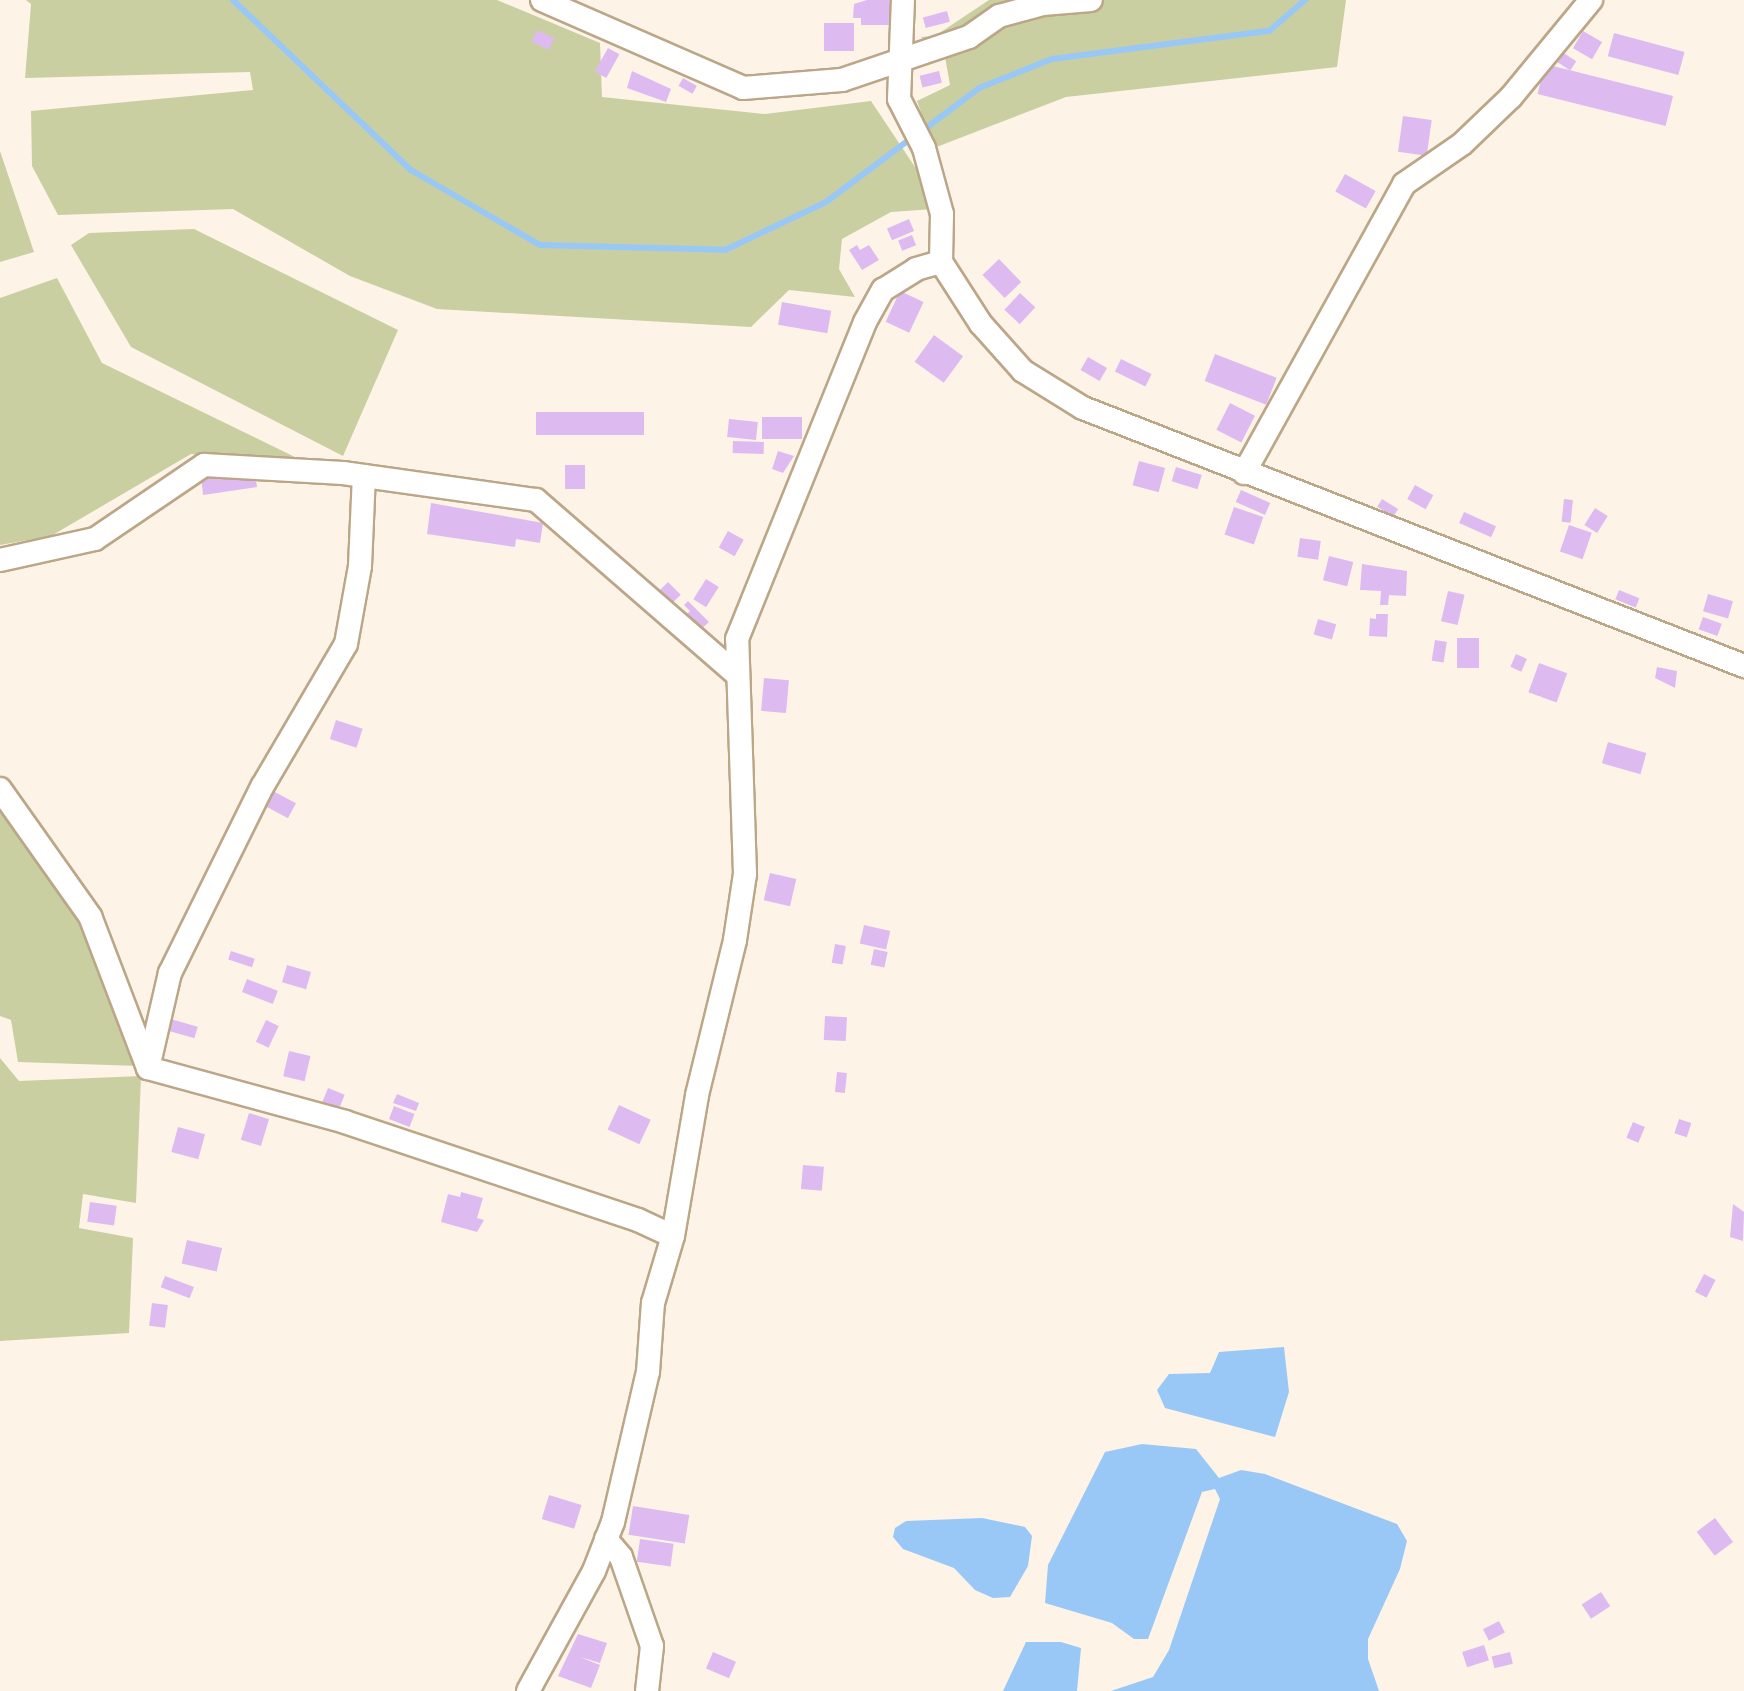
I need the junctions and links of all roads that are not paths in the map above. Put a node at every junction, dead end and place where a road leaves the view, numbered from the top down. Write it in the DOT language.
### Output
graph roads {
  1 [pos="542,0"];
  2 [pos="903,0"];
  3 [pos="1091,0"];
  4 [pos="1591,0"];
  5 [pos="900,62"];
  6 [pos="941,262"];
  7 [pos="1244,473"];
  8 [pos="364,476"];
  9 [pos="0,560"];
  10 [pos="1744,666"];
  11 [pos="736,674"];
  12 [pos="0,789"];
  13 [pos="148,1068"];
  14 [pos="673,1236"];
  15 [pos="606,1539"];
  16 [pos="528,1691"];
  17 [pos="647,1691"];
  1 -- 5 [label="street"];
  2 -- 5 [label="street"];
  3 -- 5 [label="street"];
  4 -- 7 [label="street"];
  5 -- 6 [label="street"];
  6 -- 7 [label="street"];
  6 -- 11 [label="street"];
  7 -- 10 [label="street"];
  8 -- 9 [label="street"];
  8 -- 11 [label="street"];
  8 -- 13 [label="street"];
  11 -- 14 [label="street"];
  12 -- 13 [label="street"];
  13 -- 14 [label="street"];
  14 -- 15 [label="street"];
  15 -- 16 [label="street"];
  15 -- 17 [label="street"];
}
